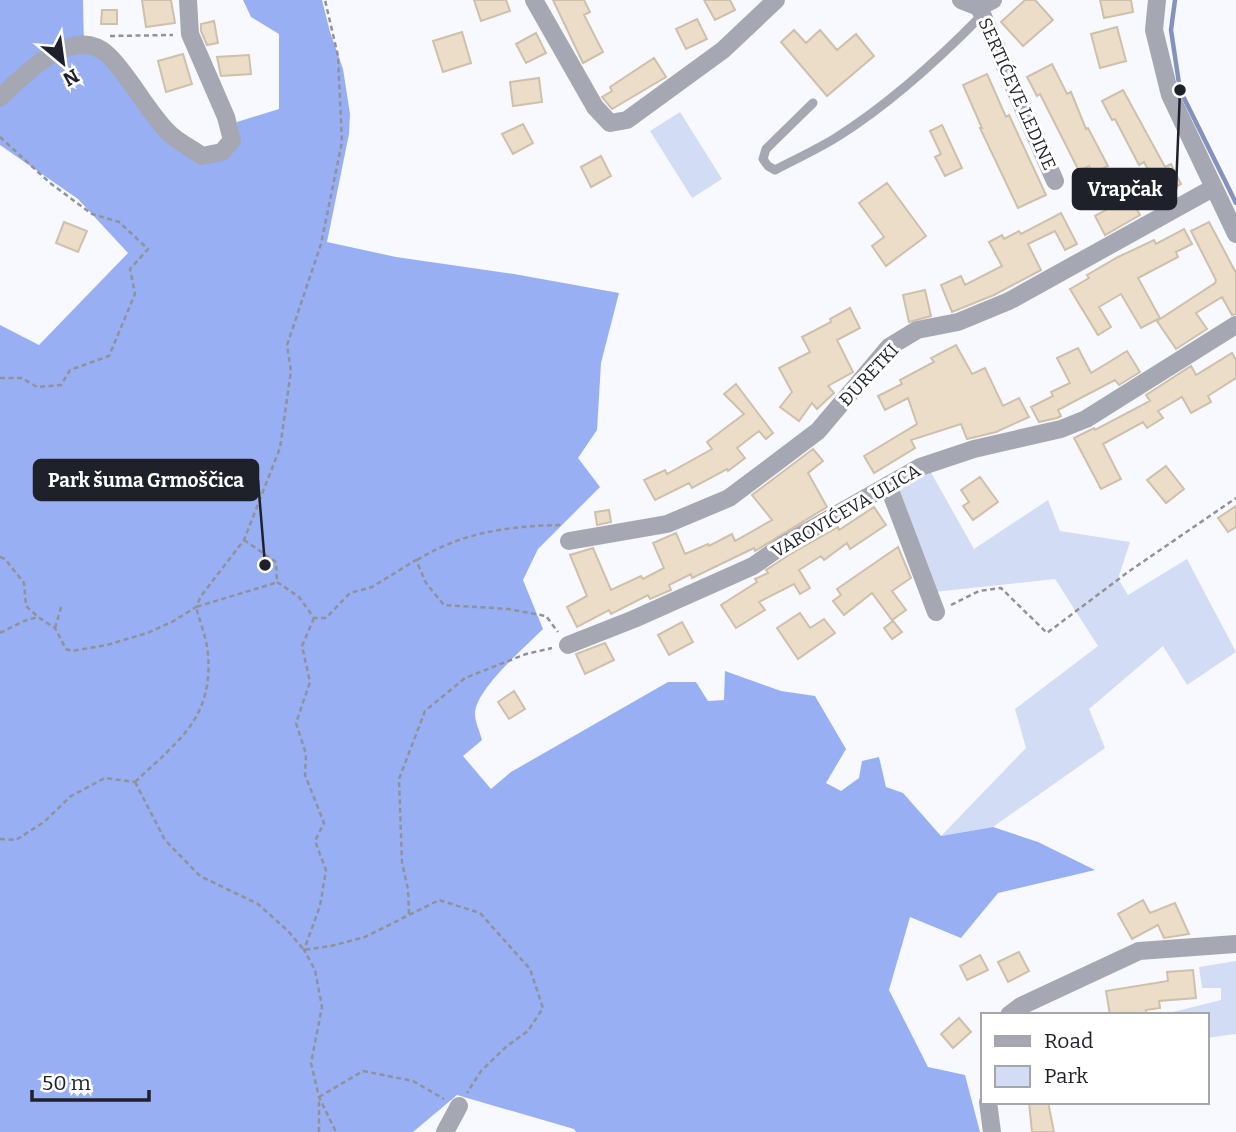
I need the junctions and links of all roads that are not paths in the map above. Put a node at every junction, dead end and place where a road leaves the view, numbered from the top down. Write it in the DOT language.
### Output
graph roads {
  1 [pos="188,0"];
  2 [pos="534,0"];
  3 [pos="776,0"];
  4 [pos="961,0"];
  5 [pos="1157,0"];
  6 [pos="985,8"];
  7 [pos="0,98"];
  8 [pos="813,103"];
  9 [pos="1055,181"];
  10 [pos="1213,188"];
  11 [pos="1236,234"];
  12 [pos="1236,324"];
  13 [pos="888,485"];
  14 [pos="569,541"];
  15 [pos="936,612"];
  16 [pos="568,645"];
  17 [pos="1236,944"];
  18 [pos="1012,1013"];
  19 [pos="988,1104"];
  20 [pos="459,1105"];
  21 [pos="445,1132"];
  22 [pos="992,1132"];
  1 -- 7 [label="street"];
  2 -- 3 [label="street"];
  4 -- 6 [label="street"];
  5 -- 10 [label="street"];
  6 -- 8 [label="lane"];
  6 -- 9 [label="street, SERTIĆEVE LEDINE"];
  10 -- 11 [label="street"];
  10 -- 14 [label="street, ĐURETKI"];
  12 -- 13 [label="street, VAROVIĆEVA ULICA"];
  13 -- 15 [label="street"];
  13 -- 16 [label="street, VAROVIĆEVA ULICA"];
  17 -- 18 [label="street"];
  19 -- 22 [label="street"];
  20 -- 21 [label="street"];
}
